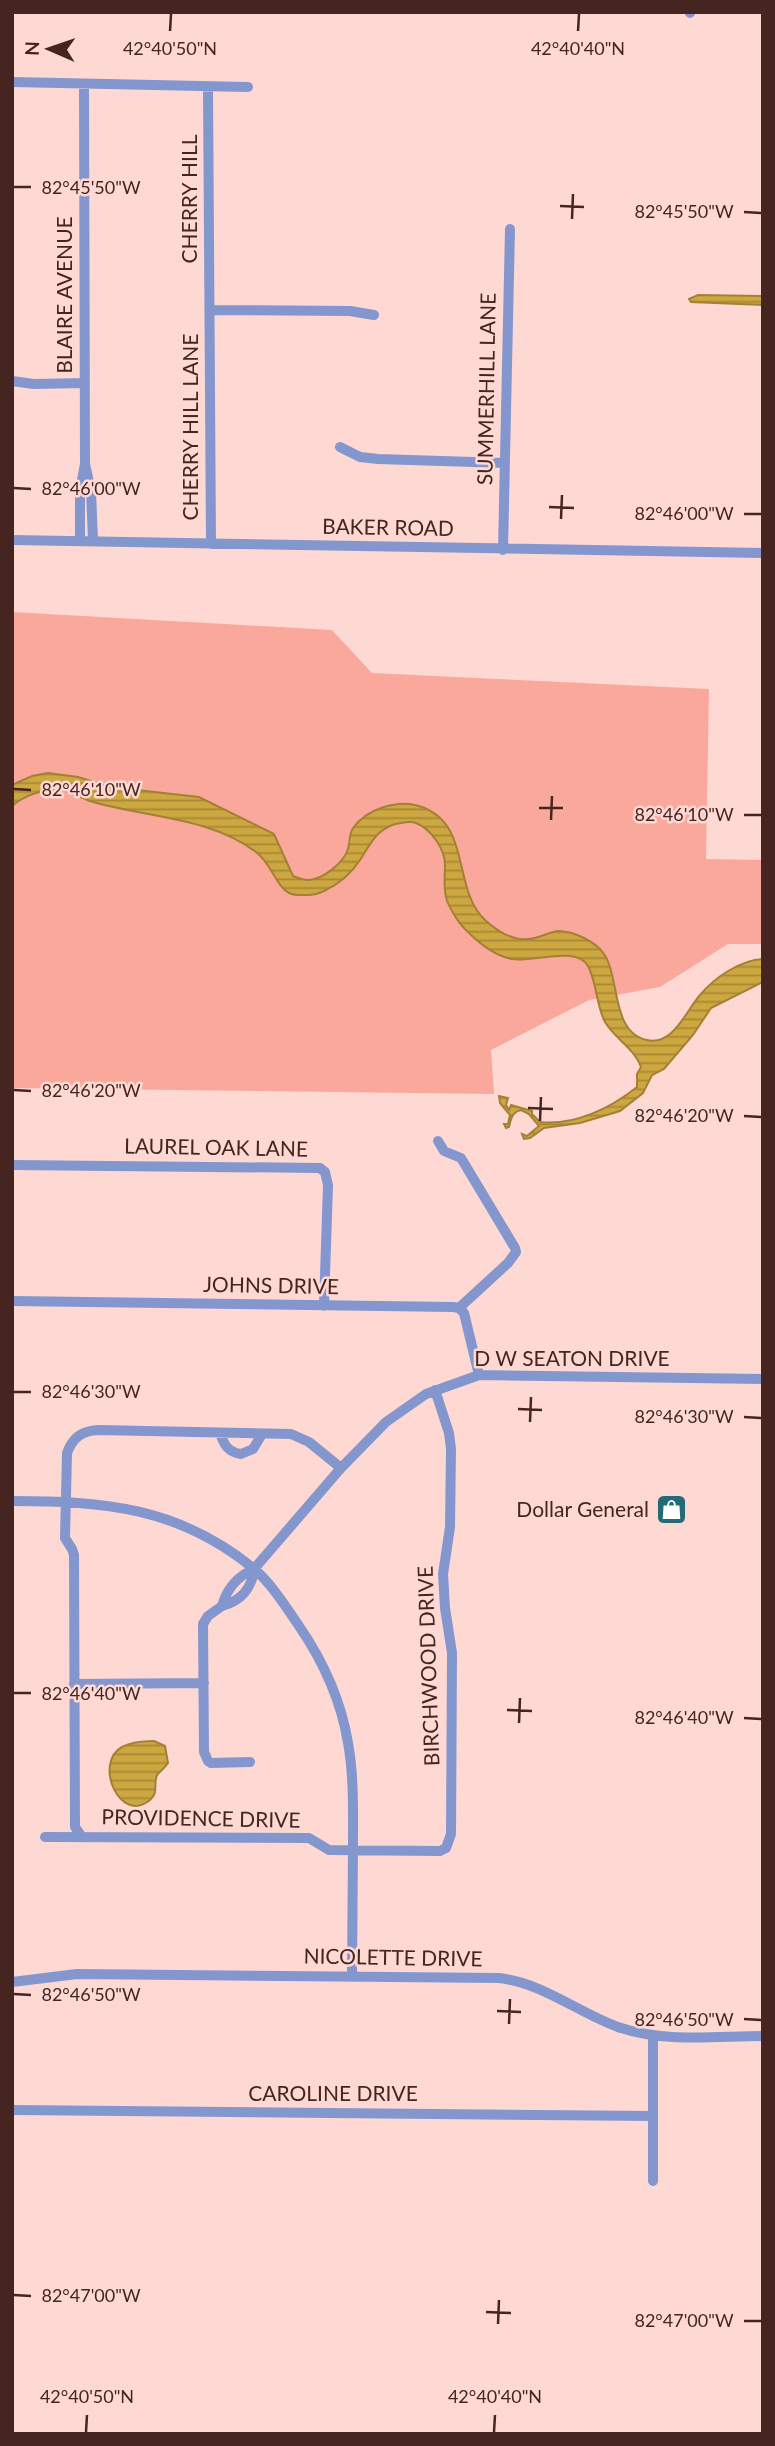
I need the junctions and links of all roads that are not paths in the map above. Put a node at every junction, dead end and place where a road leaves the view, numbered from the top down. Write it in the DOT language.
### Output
graph roads {
  1 [pos="12,82"];
  2 [pos="84,84"];
  3 [pos="208,87"];
  4 [pos="248,88"];
  5 [pos="510,229"];
  6 [pos="210,310"];
  7 [pos="374,315"];
  8 [pos="12,381"];
  9 [pos="85,383"];
  10 [pos="340,447"];
  11 [pos="505,463"];
  12 [pos="85,464"];
  13 [pos="12,540"];
  14 [pos="80,540"];
  15 [pos="93,541"];
  16 [pos="211,544"];
  17 [pos="503,550"];
  18 [pos="763,553"];
  19 [pos="438,1141"];
  20 [pos="12,1164"];
  21 [pos="12,1301"];
  22 [pos="324,1306"];
  23 [pos="459,1308"];
  24 [pos="479,1375"];
  25 [pos="763,1379"];
  26 [pos="435,1390"];
  27 [pos="220,1433"];
  28 [pos="262,1434"];
  29 [pos="341,1468"];
  30 [pos="12,1501"];
  31 [pos="64,1501"];
  32 [pos="254,1569"];
  33 [pos="204,1682"];
  34 [pos="74,1684"];
  35 [pos="250,1762"];
  36 [pos="45,1837"];
  37 [pos="82,1837"];
  38 [pos="353,1850"];
  39 [pos="352,1977"];
  40 [pos="12,1982"];
  41 [pos="653,2036"];
  42 [pos="763,2036"];
  43 [pos="12,2110"];
  44 [pos="653,2116"];
  45 [pos="653,2181"];
  1 -- 2 [label="street"];
  2 -- 3 [label="street"];
  2 -- 9 [label="street, BLAIRE AVENUE"];
  3 -- 4 [label="street"];
  3 -- 6 [label="street, CHERRY HILL"];
  5 -- 11 [label="street, SUMMERHILL LANE"];
  6 -- 7 [label="street"];
  6 -- 16 [label="street, CHERRY HILL LANE"];
  8 -- 9 [label="street"];
  9 -- 12 [label="street, BLAIRE AVENUE"];
  10 -- 11 [label="street"];
  11 -- 17 [label="street, SUMMERHILL LANE"];
  12 -- 14 [label="street, BLAIRE AVENUE"];
  12 -- 15 [label="street, BLAIRE AVENUE"];
  13 -- 14 [label="street, BAKER ROAD"];
  14 -- 15 [label="street, BAKER ROAD"];
  15 -- 16 [label="street, BAKER ROAD"];
  16 -- 17 [label="street, BAKER ROAD"];
  17 -- 18 [label="street, BAKER ROAD"];
  19 -- 23 [label="street"];
  20 -- 22 [label="street, LAUREL OAK LANE"];
  21 -- 22 [label="street, JOHNS DRIVE"];
  22 -- 23 [label="street, JOHNS DRIVE"];
  23 -- 24 [label="street"];
  24 -- 25 [label="street, D W SEATON DRIVE"];
  24 -- 26 [label="street, D W SEATON DRIVE"];
  26 -- 29 [label="street, D W SEATON DRIVE"];
  26 -- 38 [label="street, BIRCHWOOD DRIVE"];
  27 -- 28 [label="street"];
  27 -- 28 [label="street"];
  27 -- 31 [label="street"];
  28 -- 29 [label="street"];
  29 -- 32 [label="street, D W SEATON DRIVE"];
  30 -- 31 [label="street"];
  31 -- 32 [label="street"];
  31 -- 34 [label="street"];
  32 -- 33 [label="street, D W SEATON DRIVE"];
  32 -- 38 [label="street"];
  33 -- 34 [label="street"];
  33 -- 35 [label="street, D W SEATON DRIVE"];
  34 -- 37 [label="street"];
  36 -- 37 [label="street, PROVIDENCE DRIVE"];
  37 -- 38 [label="street, PROVIDENCE DRIVE"];
  38 -- 39 [label="street"];
  39 -- 40 [label="street, NICOLETTE DRIVE"];
  39 -- 41 [label="street, NICOLETTE DRIVE"];
  41 -- 42 [label="street, NICOLETTE DRIVE"];
  41 -- 44 [label="street"];
  43 -- 44 [label="street, CAROLINE DRIVE"];
  44 -- 45 [label="street"];
}
